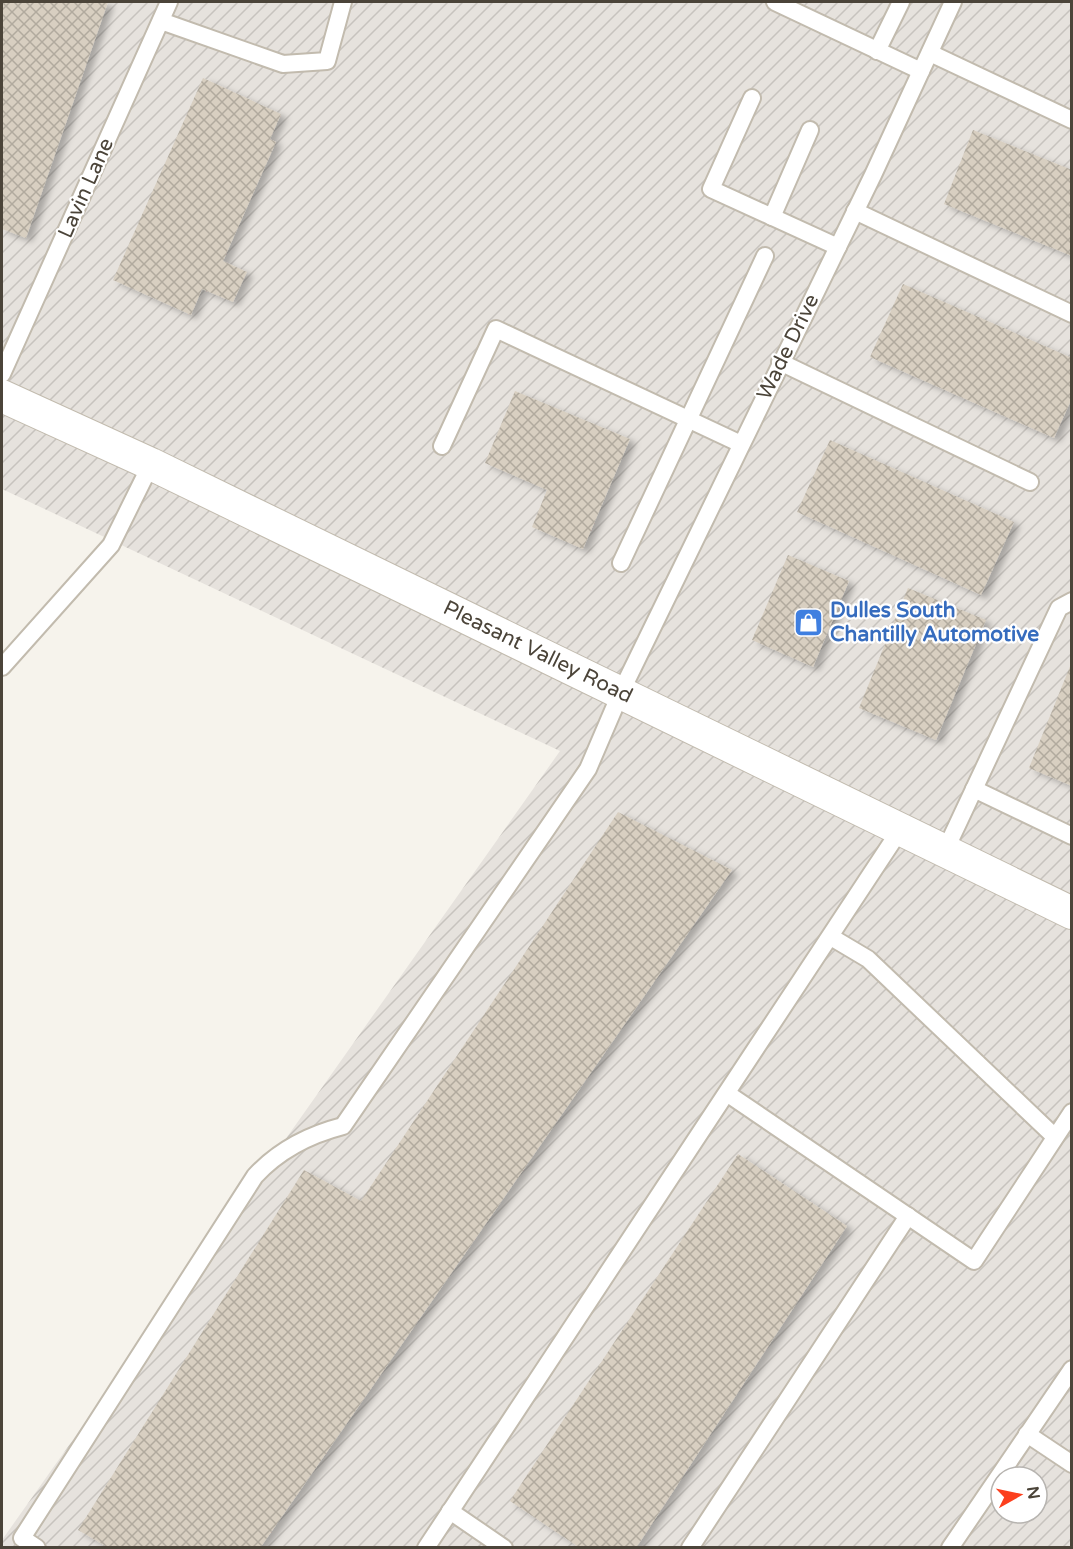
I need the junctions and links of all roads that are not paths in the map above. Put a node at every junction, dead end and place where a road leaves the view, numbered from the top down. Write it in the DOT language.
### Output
graph roads {
  1 [pos="169,2"];
  2 [pos="343,2"];
  3 [pos="775,2"];
  4 [pos="901,2"];
  5 [pos="954,2"];
  6 [pos="161,21"];
  7 [pos="877,51"];
  8 [pos="930,53"];
  9 [pos="921,71"];
  10 [pos="752,98"];
  11 [pos="1071,120"];
  12 [pos="810,130"];
  13 [pos="855,211"];
  14 [pos="772,217"];
  15 [pos="838,247"];
  16 [pos="765,256"];
  17 [pos="1071,314"];
  18 [pos="780,362"];
  19 [pos="2,375"];
  20 [pos="2,396"];
  21 [pos="690,420"];
  22 [pos="741,444"];
  23 [pos="442,446"];
  24 [pos="151,464"];
  25 [pos="1030,482"];
  26 [pos="621,563"];
  27 [pos="1071,601"];
  28 [pos="2,667"];
  29 [pos="621,692"];
  30 [pos="974,789"];
  31 [pos="900,830"];
  32 [pos="1071,836"];
  33 [pos="945,851"];
  34 [pos="1071,913"];
  35 [pos="831,937"];
  36 [pos="728,1094"];
  37 [pos="1071,1112"];
  38 [pos="1055,1137"];
  39 [pos="909,1216"];
  40 [pos="1071,1369"];
  41 [pos="1028,1434"];
  42 [pos="1071,1464"];
  43 [pos="450,1511"];
  44 [pos="18,1543"];
  45 [pos="37,1548"];
  46 [pos="426,1548"];
  47 [pos="504,1548"];
  48 [pos="690,1548"];
  49 [pos="950,1548"];
  1 -- 6 [label="lane, Lavin Lane"];
  2 -- 6 [label="lane"];
  3 -- 7 [label="lane"];
  4 -- 7 [label="lane"];
  5 -- 8 [label="lane, Wade Drive"];
  6 -- 19 [label="lane, Lavin Lane"];
  7 -- 9 [label="lane"];
  8 -- 9 [label="lane, Wade Drive"];
  8 -- 11 [label="lane"];
  9 -- 13 [label="lane, Wade Drive"];
  10 -- 14 [label="lane"];
  12 -- 14 [label="lane"];
  13 -- 15 [label="lane, Wade Drive"];
  13 -- 17 [label="lane"];
  14 -- 15 [label="lane"];
  15 -- 18 [label="lane, Wade Drive"];
  16 -- 21 [label="lane"];
  18 -- 22 [label="lane, Wade Drive"];
  18 -- 25 [label="lane"];
  20 -- 24 [label="street, Pleasant Valley Road"];
  21 -- 22 [label="lane"];
  21 -- 23 [label="lane"];
  21 -- 26 [label="lane"];
  22 -- 29 [label="lane, Wade Drive"];
  24 -- 28 [label="lane"];
  24 -- 29 [label="street, Pleasant Valley Road"];
  27 -- 30 [label="lane"];
  29 -- 31 [label="street, Pleasant Valley Road"];
  29 -- 44 [label="lane, Wade Drive"];
  30 -- 32 [label="lane"];
  30 -- 33 [label="lane"];
  31 -- 33 [label="street, Pleasant Valley Road"];
  31 -- 35 [label="lane"];
  33 -- 34 [label="street, Pleasant Valley Road"];
  35 -- 36 [label="lane"];
  35 -- 38 [label="lane"];
  36 -- 39 [label="lane"];
  36 -- 43 [label="lane"];
  37 -- 38 [label="lane"];
  38 -- 39 [label="lane"];
  39 -- 48 [label="lane"];
  40 -- 41 [label="lane"];
  41 -- 42 [label="lane"];
  41 -- 49 [label="lane"];
  43 -- 46 [label="lane"];
  43 -- 47 [label="lane"];
  44 -- 45 [label="lane"];
}
